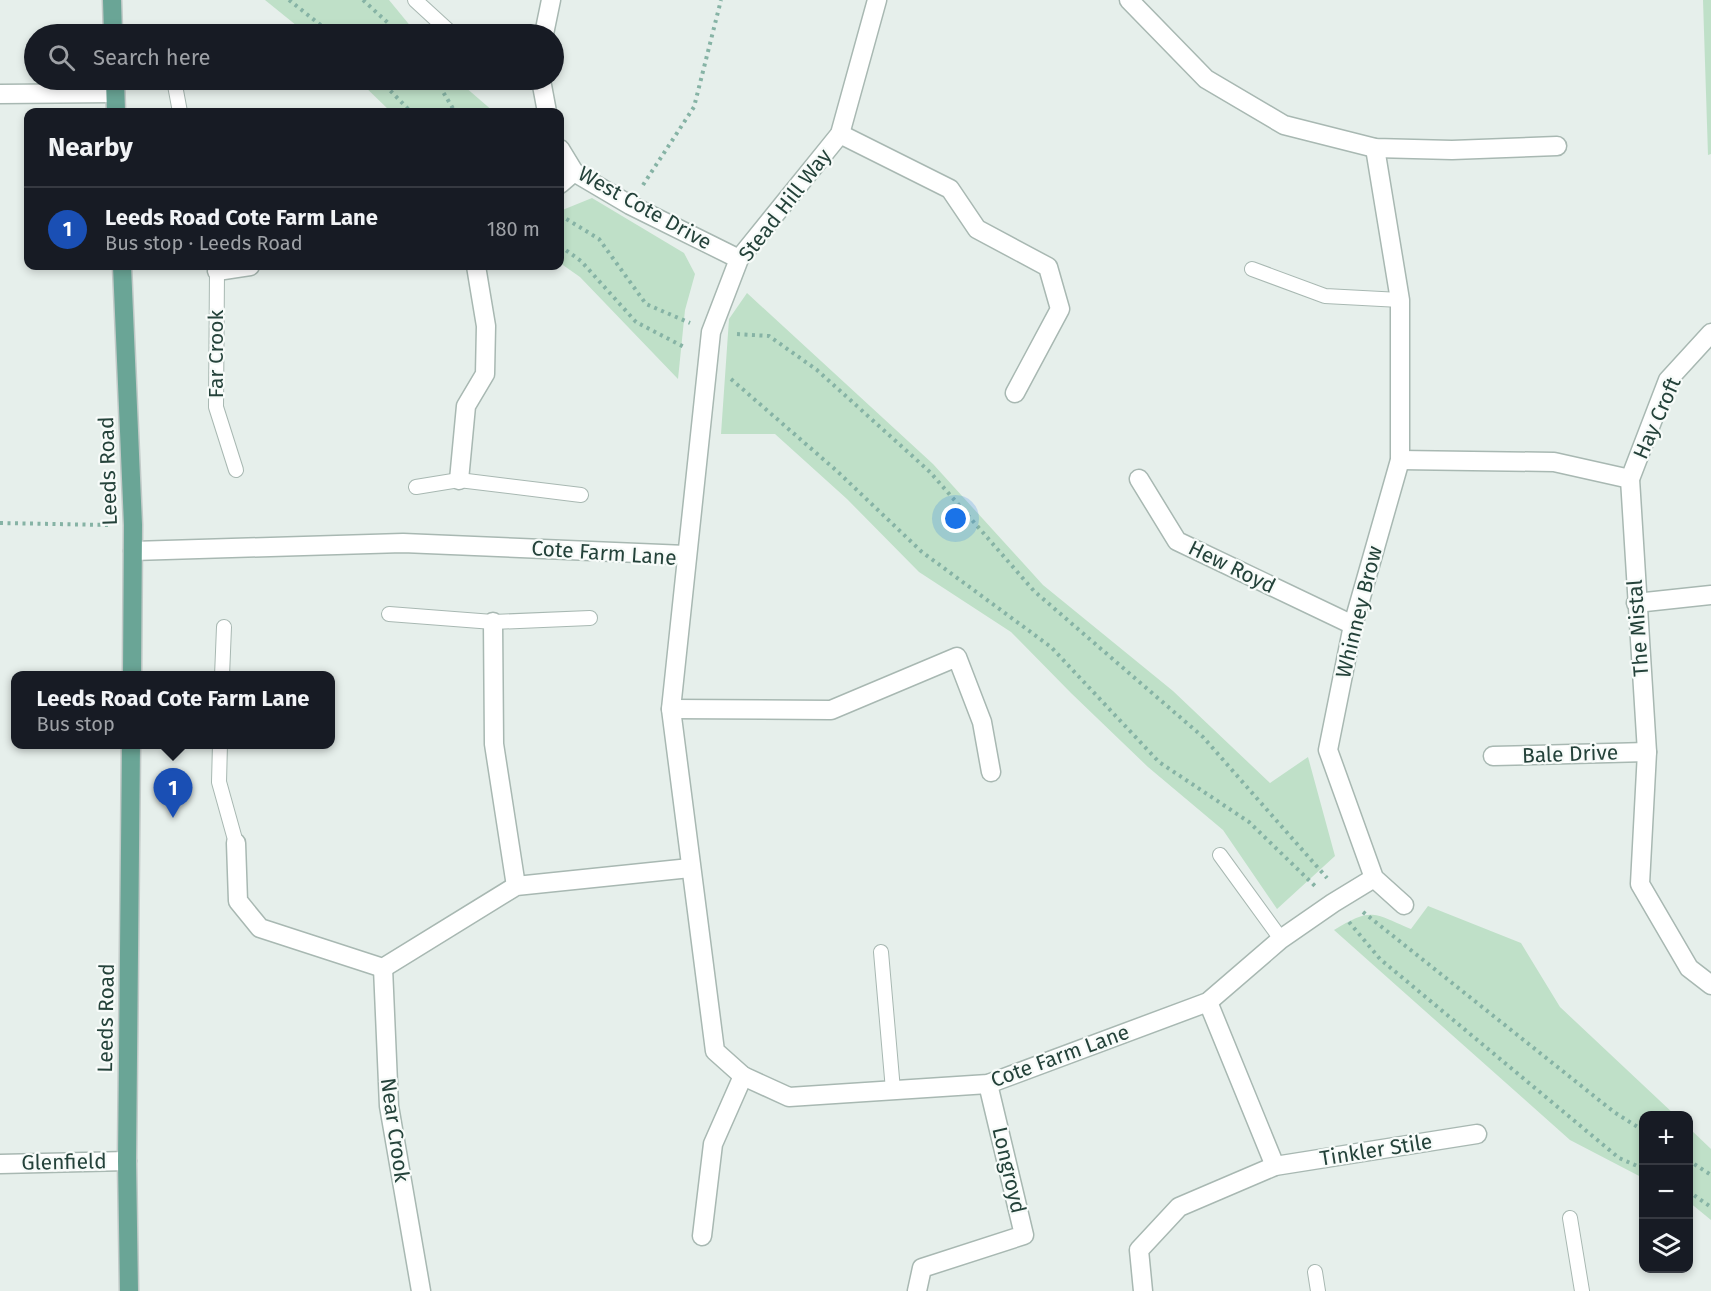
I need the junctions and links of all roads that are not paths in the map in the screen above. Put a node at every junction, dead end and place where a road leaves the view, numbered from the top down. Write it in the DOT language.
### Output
graph roads {
  1 [pos="112,0"];
  2 [pos="415,0"];
  3 [pos="551,0"];
  4 [pos="877,0"];
  5 [pos="1129,0"];
  6 [pos="1147,7"];
  7 [pos="113,24"];
  8 [pos="442,24"];
  9 [pos="546,24"];
  10 [pos="49,90"];
  11 [pos="115,90"];
  12 [pos="176,90"];
  13 [pos="543,90"];
  14 [pos="0,93"];
  15 [pos="116,108"];
  16 [pos="179,108"];
  17 [pos="546,108"];
  18 [pos="840,134"];
  19 [pos="1557,146"];
  20 [pos="1375,148"];
  21 [pos="564,156"];
  22 [pos="574,172"];
  23 [pos="564,181"];
  24 [pos="739,259"];
  25 [pos="1252,268"];
  26 [pos="122,270"];
  27 [pos="216,270"];
  28 [pos="477,270"];
  29 [pos="1400,300"];
  30 [pos="1711,333"];
  31 [pos="1015,393"];
  32 [pos="1400,460"];
  33 [pos="236,470"];
  34 [pos="1138,479"];
  35 [pos="1630,479"];
  36 [pos="459,480"];
  37 [pos="416,487"];
  38 [pos="581,495"];
  39 [pos="133,551"];
  40 [pos="686,555"];
  41 [pos="1711,595"];
  42 [pos="1636,603"];
  43 [pos="390,614"];
  44 [pos="590,618"];
  45 [pos="493,622"];
  46 [pos="1353,625"];
  47 [pos="224,627"];
  48 [pos="132,671"];
  49 [pos="222,671"];
  50 [pos="671,709"];
  51 [pos="131,749"];
  52 [pos="220,749"];
  53 [pos="1647,752"];
  54 [pos="1493,756"];
  55 [pos="991,772"];
  56 [pos="236,843"];
  57 [pos="1220,855"];
  58 [pos="690,868"];
  59 [pos="1374,878"];
  60 [pos="516,886"];
  61 [pos="1404,905"];
  62 [pos="1281,939"];
  63 [pos="880,952"];
  64 [pos="383,968"];
  65 [pos="1711,985"];
  66 [pos="1208,1002"];
  67 [pos="743,1076"];
  68 [pos="988,1084"];
  69 [pos="893,1090"];
  70 [pos="1478,1134"];
  71 [pos="127,1161"];
  72 [pos="0,1164"];
  73 [pos="1275,1166"];
  74 [pos="1570,1218"];
  75 [pos="702,1236"];
  76 [pos="1315,1272"];
  77 [pos="129,1291"];
  78 [pos="420,1291"];
  79 [pos="917,1291"];
  80 [pos="1143,1291"];
  81 [pos="1318,1291"];
  82 [pos="1582,1291"];
  1 -- 7 [label="main road"];
  2 -- 8 [label="lane"];
  3 -- 9 [label="street"];
  4 -- 18 [label="street, Stead Hill Way"];
  5 -- 6 [label="street"];
  6 -- 20 [label="street"];
  10 -- 14 [label="street"];
  11 -- 15 [label="main road"];
  12 -- 16 [label="lane"];
  13 -- 17 [label="street"];
  18 -- 24 [label="street, Stead Hill Way"];
  18 -- 31 [label="street"];
  19 -- 20 [label="street"];
  20 -- 29 [label="street, Whinney Brow"];
  21 -- 22 [label="street, West Cote Drive"];
  22 -- 23 [label="street"];
  22 -- 24 [label="street, West Cote Drive"];
  24 -- 40 [label="street, Stead Hill Way"];
  25 -- 29 [label="lane"];
  26 -- 39 [label="main road, Leeds Road"];
  27 -- 33 [label="lane, Far Crook"];
  28 -- 36 [label="street"];
  29 -- 32 [label="street, Whinney Brow"];
  30 -- 35 [label="street, Hay Croft"];
  32 -- 35 [label="street"];
  32 -- 46 [label="street, Whinney Brow"];
  34 -- 46 [label="street, Hew Royd"];
  35 -- 42 [label="street, The Mistal"];
  36 -- 37 [label="lane"];
  36 -- 38 [label="lane"];
  39 -- 40 [label="street, Cote Farm Lane"];
  39 -- 48 [label="main road, Leeds Road"];
  40 -- 50 [label="street, Cote Farm Lane"];
  41 -- 42 [label="street"];
  42 -- 53 [label="street, The Mistal"];
  43 -- 45 [label="lane"];
  44 -- 45 [label="lane"];
  45 -- 60 [label="street"];
  46 -- 59 [label="street, Whinney Brow"];
  47 -- 49 [label="lane"];
  50 -- 55 [label="street"];
  50 -- 58 [label="street, Cote Farm Lane"];
  51 -- 71 [label="main road, Leeds Road"];
  52 -- 56 [label="lane"];
  53 -- 54 [label="street, Bale Drive"];
  53 -- 65 [label="street, The Mistal"];
  56 -- 64 [label="street"];
  57 -- 62 [label="lane"];
  58 -- 60 [label="street"];
  58 -- 67 [label="street, Cote Farm Lane"];
  59 -- 61 [label="street, Whinney Brow"];
  59 -- 62 [label="street, Cote Farm Lane"];
  60 -- 64 [label="street"];
  62 -- 66 [label="street, Cote Farm Lane"];
  63 -- 69 [label="lane"];
  64 -- 78 [label="street, Near Crook"];
  66 -- 68 [label="street, Cote Farm Lane"];
  66 -- 73 [label="street"];
  67 -- 69 [label="street, Cote Farm Lane"];
  67 -- 75 [label="street"];
  68 -- 69 [label="street, Cote Farm Lane"];
  68 -- 79 [label="street, Longroyd"];
  70 -- 73 [label="street, Tinkler Stile"];
  71 -- 72 [label="street, Glenfield"];
  71 -- 77 [label="main road, Leeds Road"];
  73 -- 80 [label="street, Tinkler Stile"];
  74 -- 82 [label="lane"];
  76 -- 81 [label="lane"];
}
